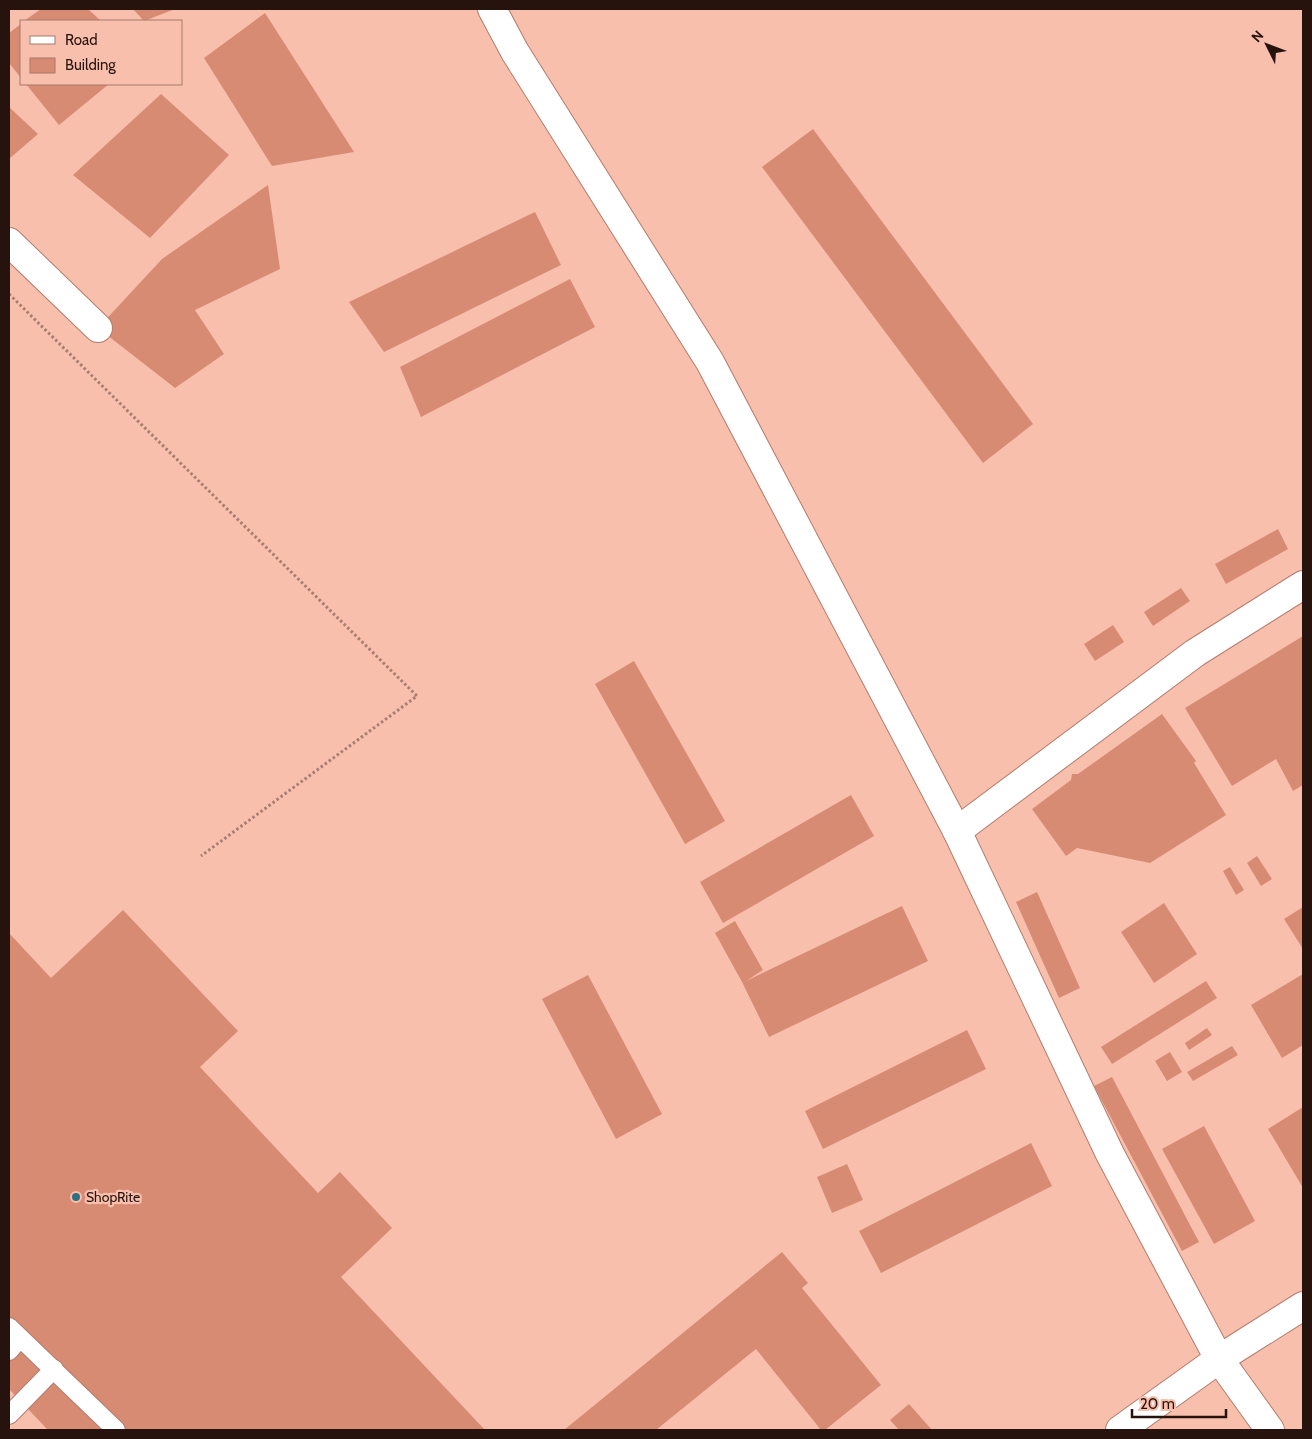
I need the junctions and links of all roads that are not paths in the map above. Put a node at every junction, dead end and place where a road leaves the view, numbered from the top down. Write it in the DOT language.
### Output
graph roads {
  1 [pos="492,9"];
  2 [pos="9,242"];
  3 [pos="98,328"];
  4 [pos="1303,585"];
  5 [pos="957,831"];
  6 [pos="1303,1306"];
  7 [pos="13,1339"];
  8 [pos="1219,1359"];
  9 [pos="54,1369"];
  10 [pos="9,1415"];
  11 [pos="116,1430"];
  12 [pos="1120,1430"];
  13 [pos="1270,1430"];
  1 -- 5 [label="street"];
  2 -- 3 [label="street"];
  4 -- 5 [label="street"];
  5 -- 8 [label="street"];
  6 -- 8 [label="street"];
  7 -- 9 [label="lane"];
  8 -- 12 [label="street"];
  8 -- 13 [label="street"];
  9 -- 10 [label="lane"];
  9 -- 11 [label="lane"];
}
